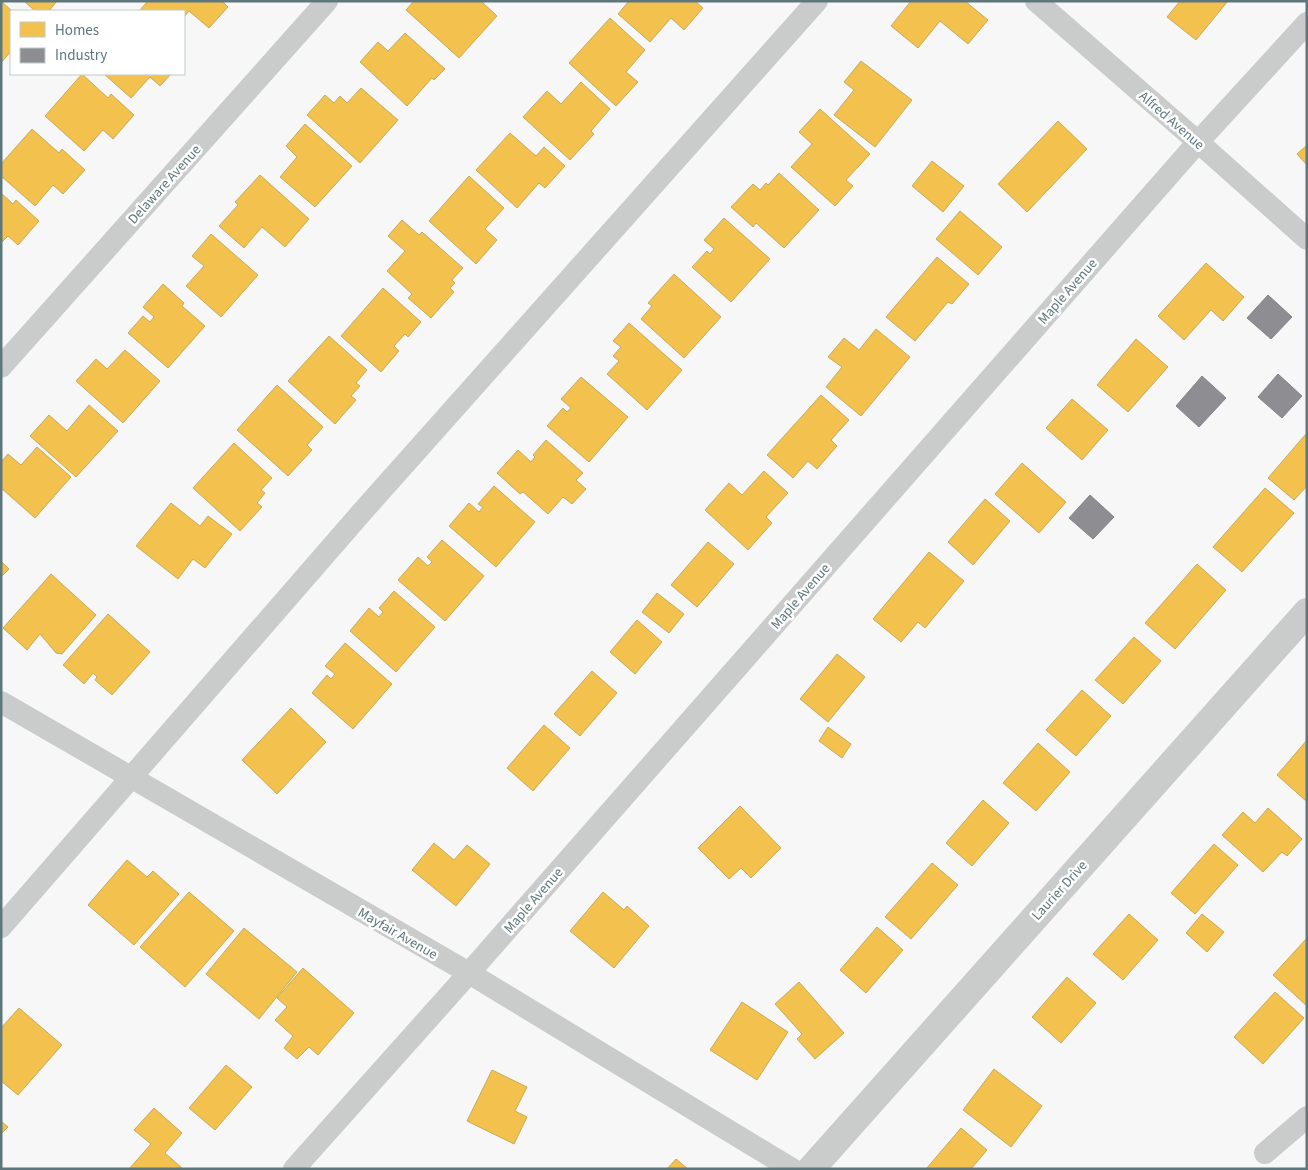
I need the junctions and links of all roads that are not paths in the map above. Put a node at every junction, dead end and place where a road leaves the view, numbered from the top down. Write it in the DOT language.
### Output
graph roads {
  1 [pos="327,1"];
  2 [pos="817,1"];
  3 [pos="1036,1"];
  4 [pos="1307,23"];
  5 [pos="1198,142"];
  6 [pos="1307,239"];
  7 [pos="1,367"];
  8 [pos="1307,612"];
  9 [pos="1,702"];
  10 [pos="133,777"];
  11 [pos="1,927"];
  12 [pos="469,973"];
  13 [pos="1307,1117"];
  14 [pos="1264,1154"];
  15 [pos="294,1169"];
  16 [pos="792,1169"];
  17 [pos="811,1169"];
  1 -- 7 [label="street, Delaware Avenue"];
  2 -- 10 [label="street"];
  3 -- 5 [label="street, Alfred Avenue"];
  4 -- 5 [label="street, Maple Avenue"];
  5 -- 6 [label="street, Alfred Avenue"];
  5 -- 12 [label="street, Maple Avenue"];
  8 -- 17 [label="street, Laurier Drive"];
  9 -- 10 [label="street, Mayfair Avenue"];
  10 -- 11 [label="street"];
  10 -- 12 [label="street, Mayfair Avenue"];
  12 -- 15 [label="street, Maple Avenue"];
  12 -- 16 [label="street, Mayfair Avenue"];
  13 -- 14 [label="street"];
}
